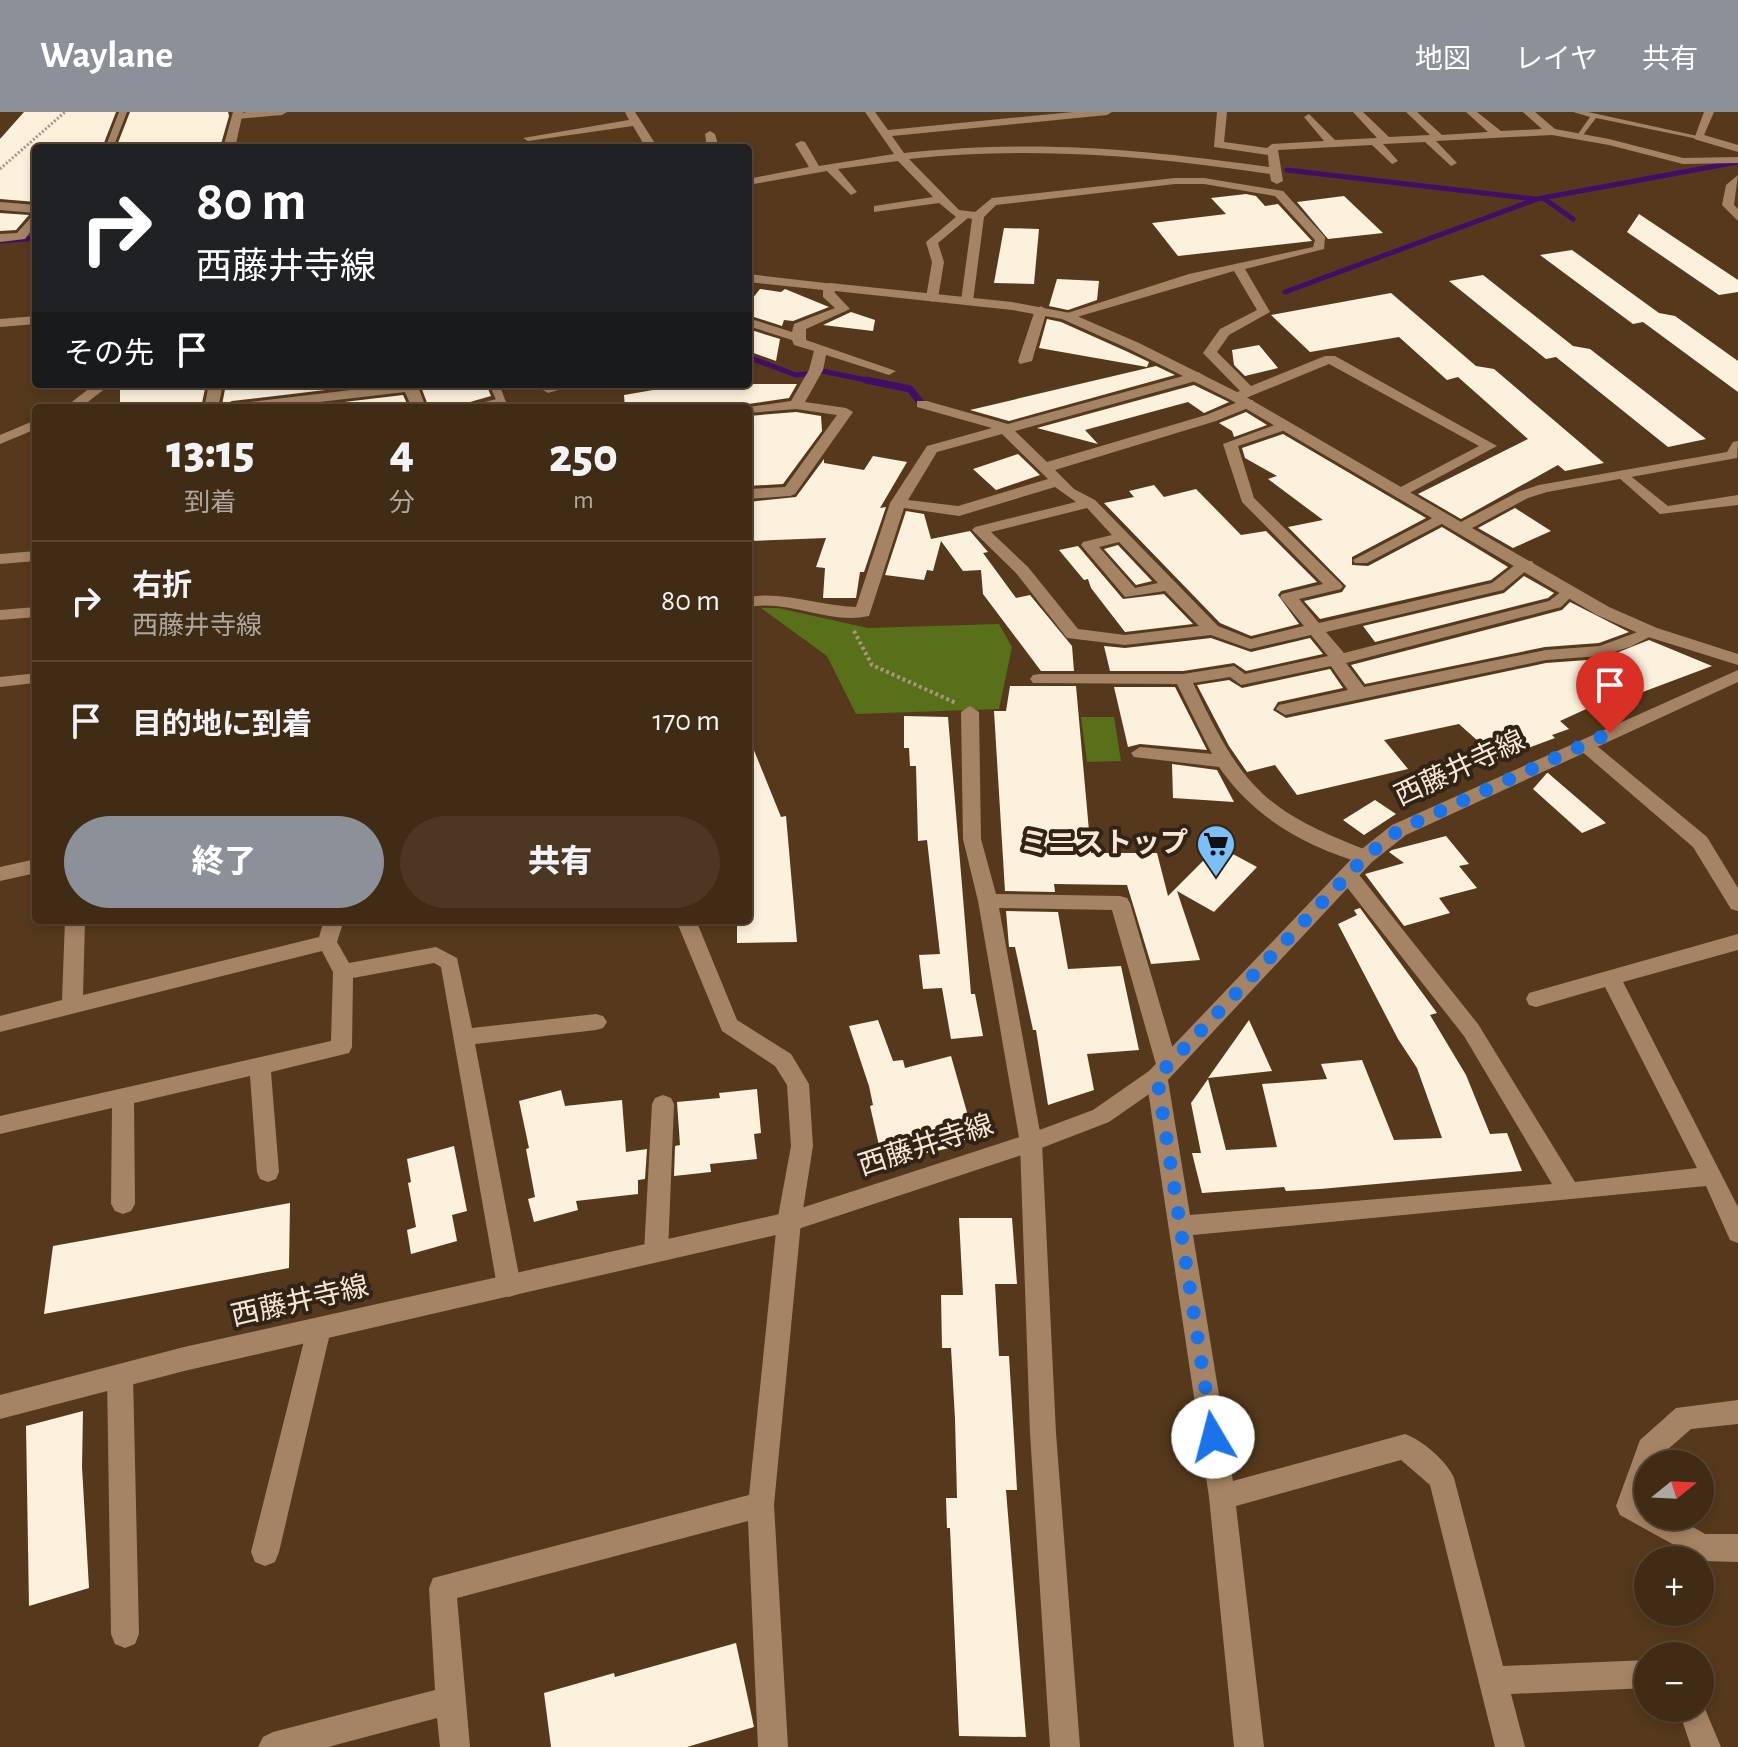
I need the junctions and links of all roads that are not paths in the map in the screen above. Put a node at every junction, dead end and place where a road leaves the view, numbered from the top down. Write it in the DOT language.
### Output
graph roads {
  1 [pos="123,112"];
  2 [pos="282,112"];
  3 [pos="630,112"];
  4 [pos="870,112"];
  5 [pos="974,112"];
  6 [pos="1107,112"];
  7 [pos="1222,112"];
  8 [pos="1411,112"];
  9 [pos="1471,112"];
  10 [pos="1528,112"];
  11 [pos="1577,112"];
  12 [pos="1709,112"];
  13 [pos="1358,113"];
  14 [pos="238,114"];
  15 [pos="1043,115"];
  16 [pos="1594,116"];
  17 [pos="1309,117"];
  18 [pos="532,120"];
  19 [pos="638,122"];
  20 [pos="983,124"];
  21 [pos="1552,132"];
  22 [pos="887,133"];
  23 [pos="710,134"];
  24 [pos="1497,134"];
  25 [pos="541,136"];
  26 [pos="1580,137"];
  27 [pos="1698,137"];
  28 [pos="528,138"];
  29 [pos="1433,138"];
  30 [pos="1380,141"];
  31 [pos="111,144"];
  32 [pos="230,144"];
  33 [pos="650,144"];
  34 [pos="712,144"];
  35 [pos="801,144"];
  36 [pos="1332,144"];
  37 [pos="1738,149"];
  38 [pos="1273,152"];
  39 [pos="902,158"];
  40 [pos="1738,160"];
  41 [pos="1392,161"];
  42 [pos="1451,163"];
  43 [pos="829,166"];
  44 [pos="815,168"];
  45 [pos="1275,171"];
  46 [pos="1738,178"];
  47 [pos="752,181"];
  48 [pos="851,192"];
  49 [pos="1279,193"];
  50 [pos="941,199"];
  51 [pos="0,206"];
  52 [pos="32,209"];
  53 [pos="878,209"];
  54 [pos="971,216"];
  55 [pos="1738,217"];
  56 [pos="32,221"];
  57 [pos="0,238"];
  58 [pos="1238,267"];
  59 [pos="752,278"];
  60 [pos="830,287"];
  61 [pos="932,298"];
  62 [pos="967,301"];
  63 [pos="1041,310"];
  64 [pos="1065,316"];
  65 [pos="32,320"];
  66 [pos="0,323"];
  67 [pos="752,323"];
  68 [pos="799,338"];
  69 [pos="821,349"];
  70 [pos="1025,361"];
  71 [pos="889,371"];
  72 [pos="1198,376"];
  73 [pos="98,388"];
  74 [pos="394,388"];
  75 [pos="555,388"];
  76 [pos="548,390"];
  77 [pos="1244,397"];
  78 [pos="76,404"];
  79 [pos="264,404"];
  80 [pos="922,404"];
  81 [pos="796,405"];
  82 [pos="752,409"];
  83 [pos="1286,425"];
  84 [pos="32,426"];
  85 [pos="1003,427"];
  86 [pos="0,440"];
  87 [pos="1736,454"];
  88 [pos="1044,468"];
  89 [pos="1623,474"];
  90 [pos="1058,481"];
  91 [pos="1400,493"];
  92 [pos="752,494"];
  93 [pos="1738,500"];
  94 [pos="898,503"];
  95 [pos="1090,503"];
  96 [pos="1442,518"];
  97 [pos="1460,528"];
  98 [pos="1122,537"];
  99 [pos="32,556"];
  100 [pos="0,559"];
  101 [pos="1361,560"];
  102 [pos="1526,564"];
  103 [pos="1168,585"];
  104 [pos="1569,591"];
  105 [pos="752,601"];
  106 [pos="32,612"];
  107 [pos="0,615"];
  108 [pos="1316,629"];
  109 [pos="1212,630"];
  110 [pos="1651,632"];
  111 [pos="1250,644"];
  112 [pos="1336,660"];
  113 [pos="1738,660"];
  114 [pos="1272,674"];
  115 [pos="1738,675"];
  116 [pos="28,679"];
  117 [pos="1039,679"];
  118 [pos="1183,679"];
  119 [pos="0,682"];
  120 [pos="1359,693"];
  121 [pos="1285,709"];
  122 [pos="970,712"];
  123 [pos="1585,745"];
  124 [pos="1140,753"];
  125 [pos="1222,761"];
  126 [pos="1365,857"];
  127 [pos="32,867"];
  128 [pos="0,874"];
  129 [pos="1349,876"];
  130 [pos="1737,899"];
  131 [pos="988,901"];
  132 [pos="75,924"];
  133 [pos="333,924"];
  134 [pos="688,924"];
  135 [pos="327,942"];
  136 [pos="1738,942"];
  137 [pos="343,972"];
  138 [pos="1611,979"];
  139 [pos="1536,999"];
  140 [pos="72,1004"];
  141 [pos="596,1022"];
  142 [pos="0,1024"];
  143 [pos="463,1037"];
  144 [pos="260,1066"];
  145 [pos="1162,1072"];
  146 [pos="123,1097"];
  147 [pos="663,1104"];
  148 [pos="0,1125"];
  149 [pos="1031,1143"];
  150 [pos="268,1172"];
  151 [pos="1713,1176"];
  152 [pos="1569,1192"];
  153 [pos="123,1204"];
  154 [pos="789,1222"];
  155 [pos="1182,1226"];
  156 [pos="1738,1233"];
  157 [pos="656,1252"];
  158 [pos="509,1286"];
  159 [pos="319,1329"];
  160 [pos="120,1376"];
  161 [pos="0,1407"];
  162 [pos="1738,1412"];
  163 [pos="1222,1497"];
  164 [pos="761,1505"];
  165 [pos="1738,1548"];
  166 [pos="265,1552"];
  167 [pos="125,1634"];
  168 [pos="1634,1675"];
  169 [pos="1492,1681"];
  170 [pos="450,1700"];
  171 [pos="1697,1722"];
  172 [pos="273,1747"];
  173 [pos="455,1747"];
  174 [pos="773,1747"];
  175 [pos="1065,1747"];
  176 [pos="1249,1747"];
  177 [pos="1510,1747"];
  178 [pos="1706,1747"];
  1 -- 31 [label="lane"];
  2 -- 14 [label="street"];
  3 -- 19 [label="street"];
  4 -- 22 [label="street"];
  5 -- 20 [label="street"];
  6 -- 15 [label="street"];
  7 -- 38 [label="street"];
  8 -- 29 [label="street"];
  9 -- 24 [label="street"];
  10 -- 21 [label="street"];
  11 -- 16 [label="lane"];
  12 -- 27 [label="street"];
  13 -- 30 [label="street"];
  14 -- 32 [label="street"];
  15 -- 20 [label="street"];
  16 -- 26 [label="lane"];
  16 -- 27 [label="lane"];
  17 -- 36 [label="street"];
  18 -- 25 [label="street"];
  19 -- 25 [label="street"];
  19 -- 33 [label="street"];
  20 -- 22 [label="street"];
  21 -- 24 [label="street"];
  21 -- 26 [label="street"];
  22 -- 39 [label="street"];
  23 -- 34 [label="street"];
  24 -- 29 [label="street"];
  25 -- 28 [label="street"];
  26 -- 40 [label="street"];
  27 -- 37 [label="street"];
  29 -- 30 [label="street"];
  29 -- 42 [label="street"];
  30 -- 36 [label="street"];
  30 -- 41 [label="street"];
  35 -- 44 [label="street"];
  36 -- 38 [label="street"];
  38 -- 45 [label="street"];
  39 -- 43 [label="street"];
  39 -- 45 [label="street"];
  39 -- 50 [label="street"];
  43 -- 44 [label="street"];
  43 -- 48 [label="street"];
  44 -- 47 [label="street"];
  45 -- 49 [label="street"];
  46 -- 55 [label="street"];
  49 -- 54 [label="street"];
  49 -- 58 [label="street"];
  50 -- 53 [label="street"];
  50 -- 54 [label="street"];
  51 -- 52 [label="street"];
  54 -- 61 [label="street"];
  54 -- 62 [label="street"];
  56 -- 57 [label="street"];
  58 -- 64 [label="street"];
  58 -- 77 [label="street"];
  59 -- 60 [label="street"];
  60 -- 61 [label="street"];
  60 -- 68 [label="street"];
  61 -- 62 [label="street"];
  62 -- 63 [label="street"];
  63 -- 64 [label="street"];
  63 -- 70 [label="street"];
  64 -- 72 [label="street"];
  65 -- 66 [label="street"];
  67 -- 68 [label="street"];
  68 -- 69 [label="street"];
  69 -- 71 [label="street"];
  69 -- 81 [label="street"];
  72 -- 77 [label="street"];
  72 -- 85 [label="street"];
  73 -- 78 [label="street"];
  74 -- 79 [label="street"];
  75 -- 76 [label="lane"];
  77 -- 83 [label="street"];
  77 -- 88 [label="street"];
  77 -- 91 [label="street"];
  80 -- 85 [label="street"];
  81 -- 82 [label="street"];
  81 -- 92 [label="street"];
  83 -- 91 [label="street"];
  83 -- 108 [label="street"];
  84 -- 86 [label="street"];
  85 -- 88 [label="street"];
  85 -- 94 [label="street"];
  87 -- 89 [label="street"];
  88 -- 90 [label="street"];
  89 -- 93 [label="street"];
  89 -- 97 [label="street"];
  90 -- 94 [label="street"];
  90 -- 95 [label="street"];
  91 -- 96 [label="street"];
  94 -- 105 [label="street"];
  95 -- 98 [label="street"];
  95 -- 109 [label="street"];
  96 -- 97 [label="street"];
  96 -- 101 [label="street"];
  97 -- 102 [label="street"];
  98 -- 103 [label="street"];
  98 -- 103 [label="street"];
  99 -- 100 [label="street"];
  102 -- 104 [label="street"];
  102 -- 108 [label="street"];
  103 -- 109 [label="street"];
  104 -- 110 [label="street"];
  104 -- 112 [label="street"];
  106 -- 107 [label="street"];
  108 -- 111 [label="street"];
  108 -- 112 [label="street"];
  109 -- 111 [label="street"];
  110 -- 113 [label="street"];
  110 -- 120 [label="street"];
  111 -- 114 [label="street"];
  112 -- 114 [label="street"];
  112 -- 120 [label="street"];
  114 -- 118 [label="street"];
  115 -- 123 [label="street, 西藤井寺線"];
  116 -- 119 [label="street"];
  117 -- 118 [label="street"];
  118 -- 125 [label="street"];
  120 -- 121 [label="street"];
  122 -- 131 [label="street"];
  123 -- 126 [label="street, 西藤井寺線"];
  123 -- 130 [label="street"];
  124 -- 125 [label="street"];
  125 -- 126 [label="street"];
  126 -- 129 [label="street, 西藤井寺線"];
  127 -- 128 [label="street"];
  129 -- 145 [label="street, 西藤井寺線"];
  129 -- 152 [label="street"];
  131 -- 145 [label="street"];
  131 -- 149 [label="street"];
  132 -- 140 [label="street"];
  133 -- 135 [label="street"];
  134 -- 154 [label="street"];
  135 -- 137 [label="street"];
  135 -- 140 [label="street"];
  136 -- 138 [label="street"];
  137 -- 143 [label="street"];
  137 -- 144 [label="street"];
  138 -- 139 [label="street"];
  138 -- 151 [label="street"];
  140 -- 142 [label="street"];
  141 -- 143 [label="street"];
  143 -- 158 [label="street"];
  144 -- 146 [label="street"];
  144 -- 150 [label="street"];
  145 -- 149 [label="street, 西藤井寺線"];
  145 -- 155 [label="street"];
  146 -- 148 [label="street"];
  146 -- 153 [label="street"];
  147 -- 157 [label="street"];
  149 -- 154 [label="street, 西藤井寺線"];
  149 -- 175 [label="street"];
  151 -- 152 [label="street"];
  151 -- 156 [label="street"];
  152 -- 155 [label="street"];
  154 -- 157 [label="street, 西藤井寺線"];
  154 -- 164 [label="street"];
  155 -- 163 [label="street"];
  157 -- 158 [label="street, 西藤井寺線"];
  158 -- 159 [label="street, 西藤井寺線"];
  159 -- 160 [label="street, 西藤井寺線"];
  159 -- 166 [label="street"];
  160 -- 161 [label="street, 西藤井寺線"];
  160 -- 167 [label="street"];
  162 -- 165 [label="street"];
  163 -- 169 [label="street"];
  163 -- 176 [label="street"];
  164 -- 170 [label="street"];
  164 -- 174 [label="street"];
  168 -- 169 [label="street"];
  169 -- 177 [label="street"];
  170 -- 172 [label="street"];
  170 -- 173 [label="street"];
  171 -- 178 [label="street"];
}
